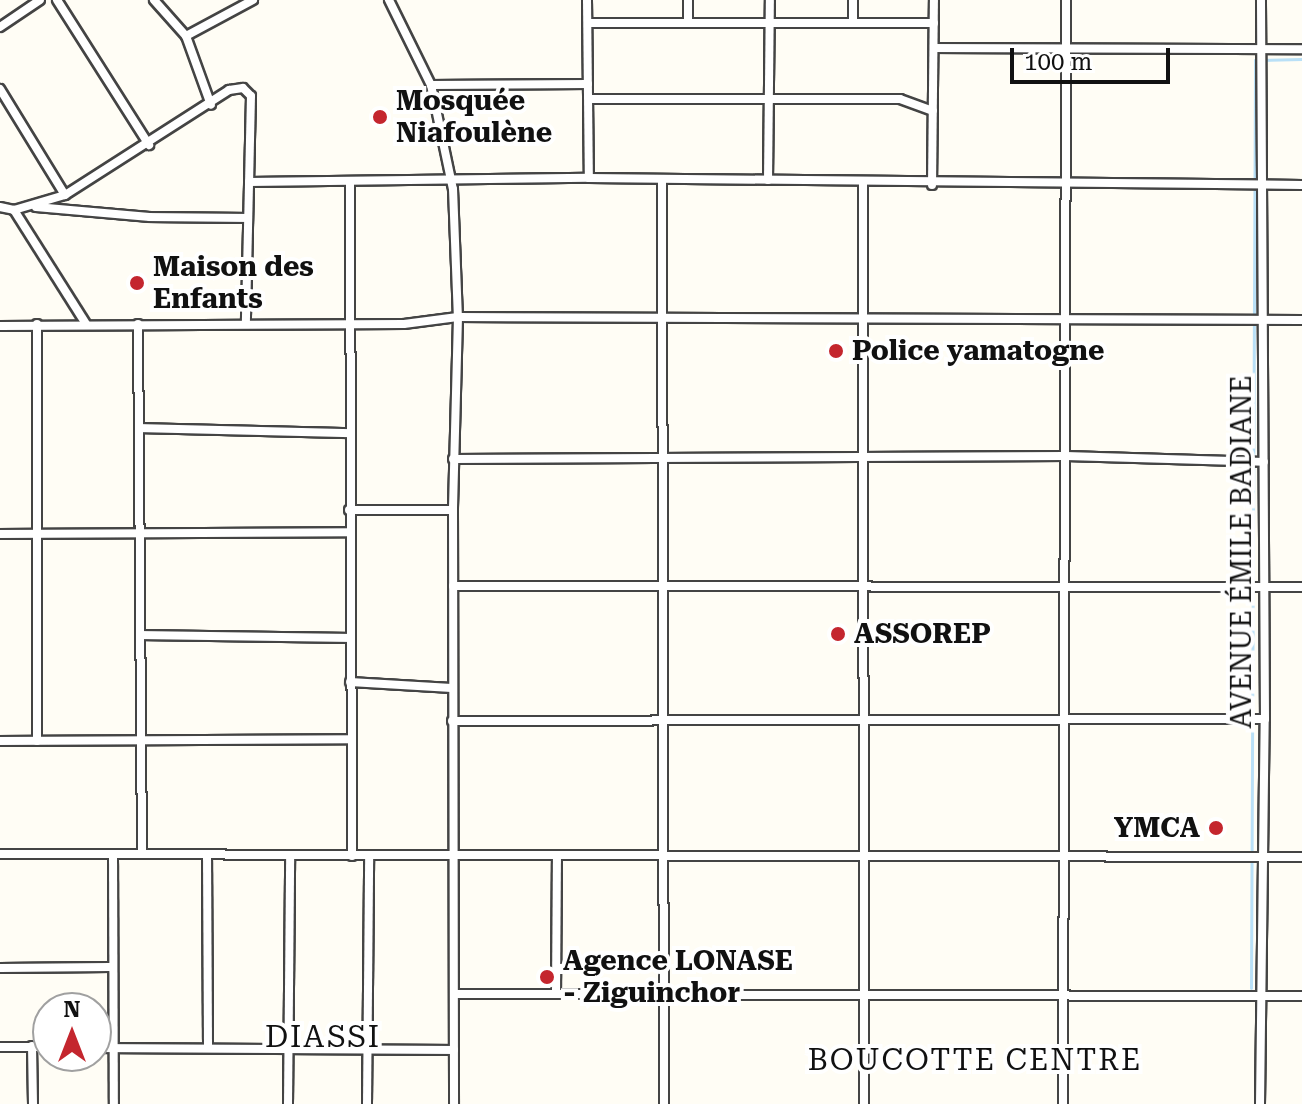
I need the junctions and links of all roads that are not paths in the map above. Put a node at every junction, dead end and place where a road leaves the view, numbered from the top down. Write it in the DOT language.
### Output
graph roads {
  1 [pos="40,0"];
  2 [pos="57,0"];
  3 [pos="154,0"];
  4 [pos="253,0"];
  5 [pos="389,0"];
  6 [pos="587,0"];
  7 [pos="688,0"];
  8 [pos="770,0"];
  9 [pos="853,0"];
  10 [pos="934,0"];
  11 [pos="1066,0"];
  12 [pos="1261,0"];
  13 [pos="688,21"];
  14 [pos="853,22"];
  15 [pos="588,23"];
  16 [pos="770,23"];
  17 [pos="934,23"];
  18 [pos="0,27"];
  19 [pos="186,36"];
  20 [pos="1064,47"];
  21 [pos="934,48"];
  22 [pos="1262,49"];
  23 [pos="1302,49"];
  24 [pos="588,84"];
  25 [pos="431,85"];
  26 [pos="0,89"];
  27 [pos="589,99"];
  28 [pos="769,102"];
  29 [pos="211,105"];
  30 [pos="933,111"];
  31 [pos="149,145"];
  32 [pos="589,178"];
  33 [pos="452,180"];
  34 [pos="768,180"];
  35 [pos="662,181"];
  36 [pos="1062,181"];
  37 [pos="249,182"];
  38 [pos="350,182"];
  39 [pos="863,184"];
  40 [pos="932,185"];
  41 [pos="1263,185"];
  42 [pos="1302,185"];
  43 [pos="65,195"];
  44 [pos="33,206"];
  45 [pos="0,207"];
  46 [pos="14,210"];
  47 [pos="247,218"];
  48 [pos="458,317"];
  49 [pos="865,317"];
  50 [pos="1064,318"];
  51 [pos="666,319"];
  52 [pos="1262,319"];
  53 [pos="1302,320"];
  54 [pos="246,322"];
  55 [pos="349,323"];
  56 [pos="37,324"];
  57 [pos="86,324"];
  58 [pos="138,324"];
  59 [pos="0,326"];
  60 [pos="141,428"];
  61 [pos="349,433"];
  62 [pos="1066,456"];
  63 [pos="453,459"];
  64 [pos="666,460"];
  65 [pos="864,460"];
  66 [pos="1264,462"];
  67 [pos="349,510"];
  68 [pos="453,510"];
  69 [pos="349,532"];
  70 [pos="142,533"];
  71 [pos="0,534"];
  72 [pos="36,534"];
  73 [pos="453,586"];
  74 [pos="1265,586"];
  75 [pos="1063,587"];
  76 [pos="1302,587"];
  77 [pos="665,589"];
  78 [pos="864,590"];
  79 [pos="142,635"];
  80 [pos="349,638"];
  81 [pos="350,682"];
  82 [pos="452,688"];
  83 [pos="1063,718"];
  84 [pos="1265,719"];
  85 [pos="665,720"];
  86 [pos="452,721"];
  87 [pos="865,721"];
  88 [pos="350,739"];
  89 [pos="0,741"];
  90 [pos="37,741"];
  91 [pos="142,741"];
  92 [pos="142,853"];
  93 [pos="0,854"];
  94 [pos="113,854"];
  95 [pos="207,854"];
  96 [pos="1063,854"];
  97 [pos="290,856"];
  98 [pos="352,856"];
  99 [pos="369,856"];
  100 [pos="453,856"];
  101 [pos="557,856"];
  102 [pos="1262,856"];
  103 [pos="1302,857"];
  104 [pos="663,858"];
  105 [pos="865,859"];
  106 [pos="110,967"];
  107 [pos="0,968"];
  108 [pos="454,994"];
  109 [pos="556,994"];
  110 [pos="1063,994"];
  111 [pos="664,995"];
  112 [pos="1302,996"];
  113 [pos="864,997"];
  114 [pos="1261,997"];
  115 [pos="32,1046"];
  116 [pos="208,1046"];
  117 [pos="0,1047"];
  118 [pos="113,1048"];
  119 [pos="289,1048"];
  120 [pos="366,1049"];
  121 [pos="454,1050"];
  122 [pos="32,1072"];
  123 [pos="33,1104"];
  124 [pos="114,1104"];
  125 [pos="288,1104"];
  126 [pos="367,1104"];
  127 [pos="454,1104"];
  128 [pos="664,1104"];
  129 [pos="864,1104"];
  130 [pos="1063,1104"];
  131 [pos="1260,1104"];
  1 -- 18 [label="street"];
  2 -- 31 [label="street"];
  3 -- 19 [label="street"];
  4 -- 19 [label="street"];
  5 -- 25 [label="street"];
  6 -- 15 [label="street"];
  7 -- 13 [label="street"];
  8 -- 16 [label="street"];
  9 -- 14 [label="street"];
  10 -- 17 [label="street"];
  11 -- 20 [label="street"];
  12 -- 22 [label="street, AVENUE ÉMILE BADIANE"];
  13 -- 15 [label="street"];
  13 -- 16 [label="street"];
  14 -- 16 [label="street"];
  14 -- 17 [label="street"];
  15 -- 24 [label="street"];
  16 -- 28 [label="street"];
  17 -- 21 [label="street"];
  19 -- 29 [label="street"];
  20 -- 21 [label="street"];
  20 -- 22 [label="street"];
  20 -- 36 [label="street"];
  21 -- 30 [label="street"];
  22 -- 23 [label="street"];
  22 -- 41 [label="street, AVENUE ÉMILE BADIANE"];
  24 -- 25 [label="street"];
  24 -- 27 [label="street"];
  25 -- 33 [label="street"];
  26 -- 43 [label="street"];
  27 -- 28 [label="street"];
  27 -- 32 [label="street"];
  28 -- 30 [label="street"];
  28 -- 34 [label="street"];
  29 -- 31 [label="street"];
  29 -- 37 [label="street"];
  30 -- 40 [label="street"];
  31 -- 43 [label="street"];
  32 -- 33 [label="street"];
  32 -- 35 [label="street"];
  33 -- 38 [label="street"];
  33 -- 48 [label="street"];
  34 -- 35 [label="street"];
  34 -- 39 [label="street"];
  35 -- 51 [label="street"];
  36 -- 40 [label="street"];
  36 -- 41 [label="street"];
  36 -- 50 [label="street"];
  37 -- 38 [label="street"];
  37 -- 47 [label="street"];
  38 -- 55 [label="street"];
  39 -- 40 [label="street"];
  39 -- 49 [label="street"];
  41 -- 42 [label="street"];
  41 -- 52 [label="street, AVENUE ÉMILE BADIANE"];
  43 -- 44 [label="street"];
  44 -- 46 [label="street"];
  44 -- 47 [label="street"];
  45 -- 46 [label="street"];
  46 -- 57 [label="street"];
  47 -- 54 [label="street"];
  48 -- 51 [label="street"];
  48 -- 55 [label="street"];
  48 -- 63 [label="street"];
  49 -- 50 [label="street"];
  49 -- 51 [label="street"];
  49 -- 65 [label="street"];
  50 -- 52 [label="street"];
  50 -- 62 [label="street"];
  51 -- 64 [label="street"];
  52 -- 53 [label="street"];
  52 -- 66 [label="street, AVENUE ÉMILE BADIANE"];
  54 -- 55 [label="street"];
  54 -- 58 [label="street"];
  55 -- 61 [label="street"];
  56 -- 57 [label="street"];
  56 -- 59 [label="street"];
  56 -- 72 [label="street"];
  57 -- 58 [label="street"];
  58 -- 60 [label="street"];
  60 -- 61 [label="street"];
  60 -- 70 [label="street"];
  61 -- 67 [label="street"];
  62 -- 65 [label="street"];
  62 -- 66 [label="street"];
  62 -- 75 [label="street"];
  63 -- 64 [label="street"];
  63 -- 68 [label="street"];
  64 -- 65 [label="street"];
  64 -- 77 [label="street"];
  65 -- 78 [label="street"];
  66 -- 74 [label="street, AVENUE ÉMILE BADIANE"];
  67 -- 68 [label="street"];
  67 -- 69 [label="street"];
  68 -- 73 [label="street"];
  69 -- 70 [label="street"];
  69 -- 80 [label="street"];
  70 -- 72 [label="street"];
  70 -- 79 [label="street"];
  71 -- 72 [label="street"];
  72 -- 90 [label="street"];
  73 -- 77 [label="street"];
  73 -- 82 [label="street"];
  74 -- 75 [label="street"];
  74 -- 76 [label="street"];
  74 -- 84 [label="street, AVENUE ÉMILE BADIANE"];
  75 -- 78 [label="street"];
  75 -- 83 [label="street"];
  77 -- 78 [label="street"];
  77 -- 85 [label="street"];
  78 -- 87 [label="street"];
  79 -- 80 [label="street"];
  79 -- 91 [label="street"];
  80 -- 81 [label="street"];
  81 -- 82 [label="street"];
  81 -- 88 [label="street"];
  82 -- 86 [label="street"];
  83 -- 84 [label="street"];
  83 -- 87 [label="street"];
  83 -- 96 [label="street"];
  84 -- 102 [label="street, AVENUE ÉMILE BADIANE"];
  85 -- 86 [label="street"];
  85 -- 87 [label="street"];
  85 -- 104 [label="street"];
  86 -- 100 [label="street"];
  87 -- 105 [label="street"];
  88 -- 91 [label="street"];
  88 -- 98 [label="street"];
  89 -- 90 [label="street"];
  90 -- 91 [label="street"];
  91 -- 92 [label="street"];
  92 -- 94 [label="street"];
  92 -- 95 [label="street"];
  93 -- 94 [label="street"];
  94 -- 106 [label="street"];
  95 -- 97 [label="street"];
  95 -- 116 [label="street"];
  96 -- 102 [label="street"];
  96 -- 105 [label="street"];
  96 -- 110 [label="street"];
  97 -- 98 [label="street"];
  97 -- 119 [label="street"];
  98 -- 99 [label="street"];
  99 -- 100 [label="street"];
  99 -- 120 [label="street"];
  100 -- 101 [label="street"];
  100 -- 108 [label="street"];
  101 -- 104 [label="street"];
  101 -- 109 [label="street"];
  102 -- 103 [label="street"];
  102 -- 114 [label="street, AVENUE ÉMILE BADIANE"];
  104 -- 105 [label="street"];
  104 -- 111 [label="street"];
  105 -- 113 [label="street"];
  106 -- 107 [label="street"];
  106 -- 118 [label="street"];
  108 -- 109 [label="street"];
  108 -- 121 [label="street"];
  109 -- 111 [label="street"];
  110 -- 113 [label="street"];
  110 -- 114 [label="street"];
  110 -- 130 [label="street"];
  111 -- 113 [label="street"];
  111 -- 128 [label="street"];
  112 -- 114 [label="street"];
  113 -- 129 [label="street"];
  114 -- 131 [label="street, AVENUE ÉMILE BADIANE"];
  115 -- 117 [label="street"];
  116 -- 118 [label="street"];
  116 -- 119 [label="street"];
  118 -- 124 [label="street"];
  119 -- 120 [label="street"];
  119 -- 125 [label="street"];
  120 -- 121 [label="street"];
  120 -- 126 [label="street"];
  121 -- 127 [label="street"];
  122 -- 123 [label="street"];
}
